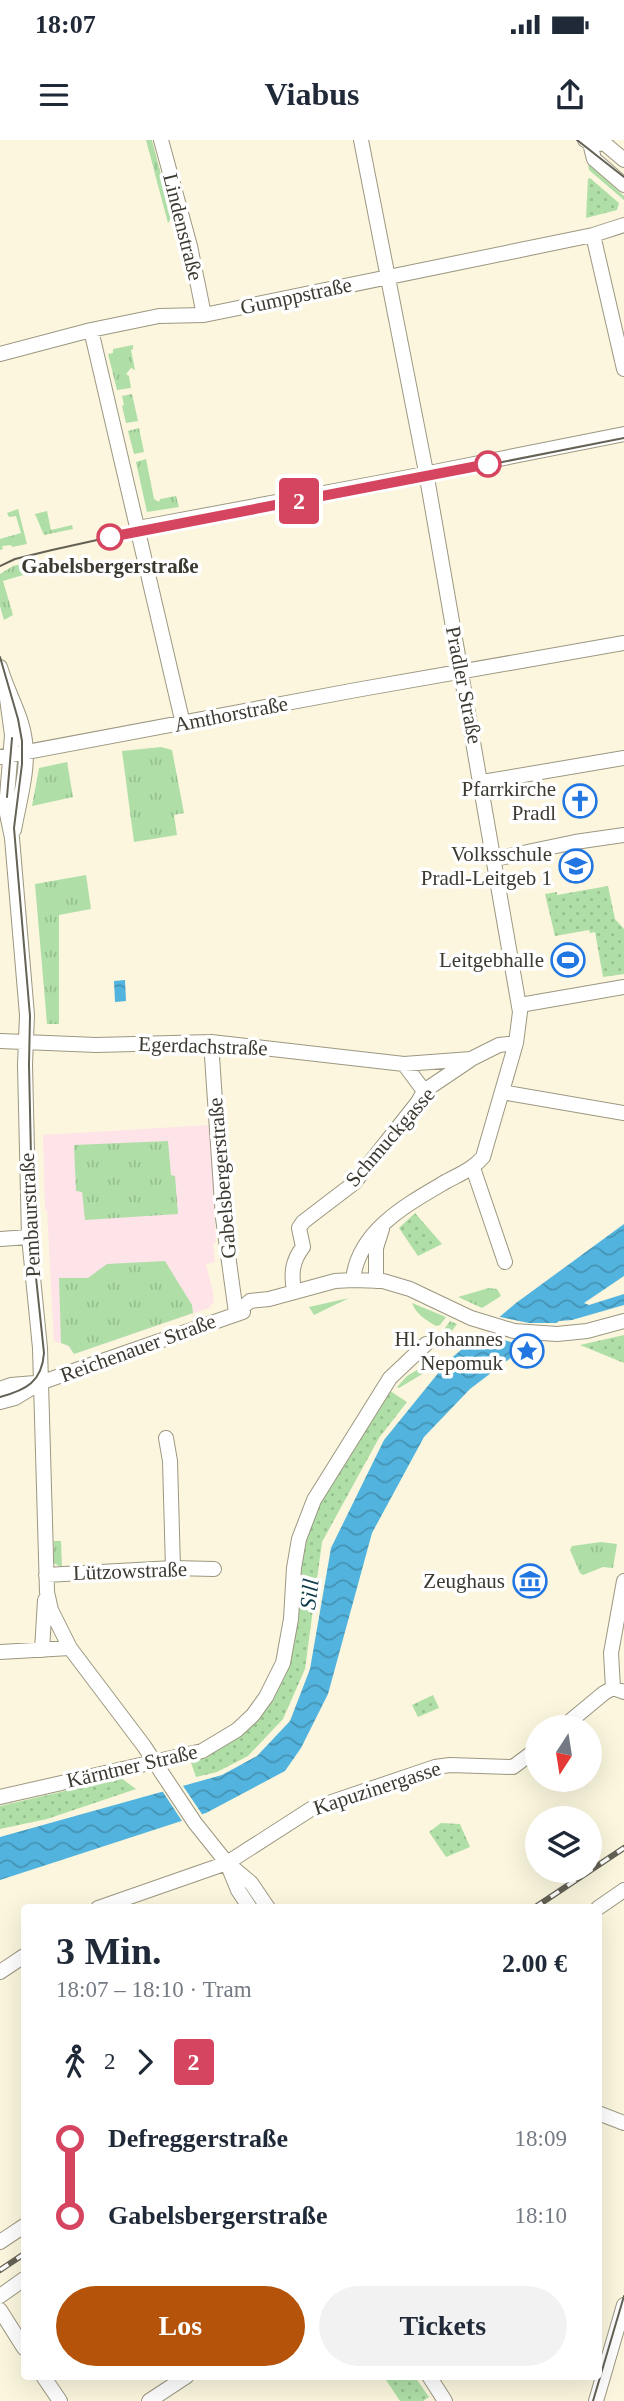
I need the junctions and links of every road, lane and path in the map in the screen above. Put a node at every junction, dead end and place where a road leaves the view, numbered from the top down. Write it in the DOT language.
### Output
graph roads {
  1 [pos="161,140"];
  2 [pos="360,140"];
  3 [pos="588,142"];
  4 [pos="624,160"];
  5 [pos="624,185"];
  6 [pos="624,225"];
  7 [pos="624,233"];
  8 [pos="593,235"];
  9 [pos="389,276"];
  10 [pos="204,315"];
  11 [pos="91,330"];
  12 [pos="0,354"];
  13 [pos="624,369"];
  14 [pos="624,434"];
  15 [pos="426,474"];
  16 [pos="138,528"];
  17 [pos="624,643"];
  18 [pos="0,667"];
  19 [pos="461,672"];
  20 [pos="183,724"];
  21 [pos="12,756"];
  22 [pos="624,758"];
  23 [pos="482,782"];
  24 [pos="624,835"];
  25 [pos="495,859"];
  26 [pos="624,987"];
  27 [pos="520,1005"];
  28 [pos="0,1041"];
  29 [pos="27,1042"];
  30 [pos="211,1042"];
  31 [pos="516,1044"];
  32 [pos="471,1059"];
  33 [pos="404,1064"];
  34 [pos="424,1091"];
  35 [pos="502,1092"];
  36 [pos="624,1113"];
  37 [pos="473,1168"];
  38 [pos="384,1224"];
  39 [pos="29,1237"];
  40 [pos="0,1239"];
  41 [pos="505,1262"];
  42 [pos="353,1280"];
  43 [pos="376,1281"];
  44 [pos="294,1291"];
  45 [pos="236,1313"];
  46 [pos="624,1321"];
  47 [pos="426,1344"];
  48 [pos="40,1383"];
  49 [pos="0,1390"];
  50 [pos="0,1402"];
  51 [pos="166,1438"];
  52 [pos="173,1568"];
  53 [pos="214,1569"];
  54 [pos="46,1575"];
  55 [pos="623,1589"];
  56 [pos="47,1592"];
  57 [pos="71,1648"];
  58 [pos="42,1650"];
  59 [pos="0,1652"];
  60 [pos="618,1690"];
  61 [pos="577,1715"];
  62 [pos="525,1758"];
  63 [pos="155,1763"];
  64 [pos="0,1797"];
  65 [pos="227,1863"];
  66 [pos="624,1890"];
  67 [pos="109,1904"];
  68 [pos="247,1904"];
  69 [pos="265,1904"];
  70 [pos="602,1905"];
  71 [pos="21,1958"];
  72 [pos="0,1972"];
  73 [pos="602,2115"];
  74 [pos="624,2123"];
  75 [pos="21,2228"];
  76 [pos="0,2242"];
  77 [pos="21,2281"];
  78 [pos="0,2296"];
  79 [pos="624,2305"];
  80 [pos="0,2310"];
  81 [pos="620,2335"];
  82 [pos="21,2343"];
  83 [pos="46,2380"];
  84 [pos="181,2380"];
  85 [pos="431,2380"];
  86 [pos="443,2400"];
  87 [pos="60,2401"];
  88 [pos="149,2401"];
  89 [pos="596,2401"];
  1 -- 10 [label="street, Lindenstraße"];
  2 -- 9 [label="street, Pradler Straße"];
  3 -- 4 [label="street"];
  3 -- 5 [label="street"];
  6 -- 8 [label="street, Gumppstraße"];
  7 -- 8 [label="street, Gumppstraße"];
  8 -- 9 [label="street, Gumppstraße"];
  8 -- 13 [label="street"];
  9 -- 10 [label="street, Gumppstraße"];
  9 -- 15 [label="street, Pradler Straße"];
  10 -- 11 [label="street, Gumppstraße"];
  11 -- 12 [label="street, Gumppstraße"];
  11 -- 16 [label="street"];
  14 -- 15 [label="street"];
  15 -- 16 [label="street"];
  15 -- 19 [label="street, Pradler Straße"];
  16 -- 20 [label="street"];
  17 -- 19 [label="street, Amthorstraße"];
  18 -- 21 [label="street, Pembaurstraße"];
  19 -- 20 [label="street, Amthorstraße"];
  19 -- 23 [label="street, Pradler Straße"];
  20 -- 21 [label="street, Amthorstraße"];
  21 -- 29 [label="street, Pembaurstraße"];
  22 -- 23 [label="street"];
  23 -- 25 [label="street, Pradler Straße"];
  24 -- 25 [label="street"];
  25 -- 27 [label="street, Pradler Straße"];
  26 -- 27 [label="street"];
  27 -- 31 [label="street, Pradler Straße"];
  28 -- 29 [label="street, Egerdachstraße"];
  29 -- 30 [label="street, Egerdachstraße"];
  29 -- 39 [label="street, Pembaurstraße"];
  30 -- 33 [label="street, Egerdachstraße"];
  30 -- 45 [label="street, Gabelsbergerstraße"];
  31 -- 32 [label="street, Egerdachstraße"];
  31 -- 35 [label="street, Pradler Straße"];
  32 -- 33 [label="street, Egerdachstraße"];
  32 -- 34 [label="street, Schmuckgasse"];
  33 -- 34 [label="street"];
  34 -- 44 [label="street, Schmuckgasse"];
  35 -- 36 [label="street"];
  35 -- 37 [label="street, Pradler Straße"];
  37 -- 38 [label="street"];
  37 -- 41 [label="street"];
  38 -- 42 [label="street"];
  38 -- 43 [label="street"];
  39 -- 40 [label="street"];
  39 -- 48 [label="street, Pembaurstraße"];
  42 -- 43 [label="street, Reichenauer Straße"];
  42 -- 44 [label="street, Reichenauer Straße"];
  43 -- 46 [label="street, Reichenauer Straße"];
  44 -- 45 [label="street, Reichenauer Straße"];
  45 -- 48 [label="street, Reichenauer Straße"];
  47 -- 63 [label="street, Kärntner Straße"];
  48 -- 49 [label="street, Reichenauer Straße"];
  48 -- 50 [label="street, Reichenauer Straße"];
  48 -- 54 [label="street, Pembaurstraße"];
  51 -- 52 [label="street"];
  52 -- 53 [label="street, Lützowstraße"];
  52 -- 54 [label="street, Lützowstraße"];
  54 -- 56 [label="street, Pembaurstraße"];
  55 -- 60 [label="street"];
  56 -- 57 [label="street, Pembaurstraße"];
  56 -- 58 [label="street, Pembaurstraße"];
  57 -- 58 [label="street"];
  57 -- 63 [label="street, Pembaurstraße"];
  58 -- 59 [label="street"];
  60 -- 61 [label="street"];
  62 -- 65 [label="street, Kapuzinergasse"];
  63 -- 64 [label="street, Kärntner Straße"];
  63 -- 65 [label="street, Pembaurstraße"];
  65 -- 67 [label="street, Kapuzinergasse"];
  65 -- 68 [label="street"];
  65 -- 69 [label="street"];
  66 -- 70 [label="street"];
  71 -- 72 [label="street"];
  73 -- 74 [label="street"];
  75 -- 76 [label="street"];
  77 -- 78 [label="street"];
  79 -- 81 [label="street"];
  80 -- 82 [label="street"];
  81 -- 89 [label="street"];
  83 -- 87 [label="street"];
  84 -- 88 [label="street"];
  85 -- 86 [label="street"];
}
